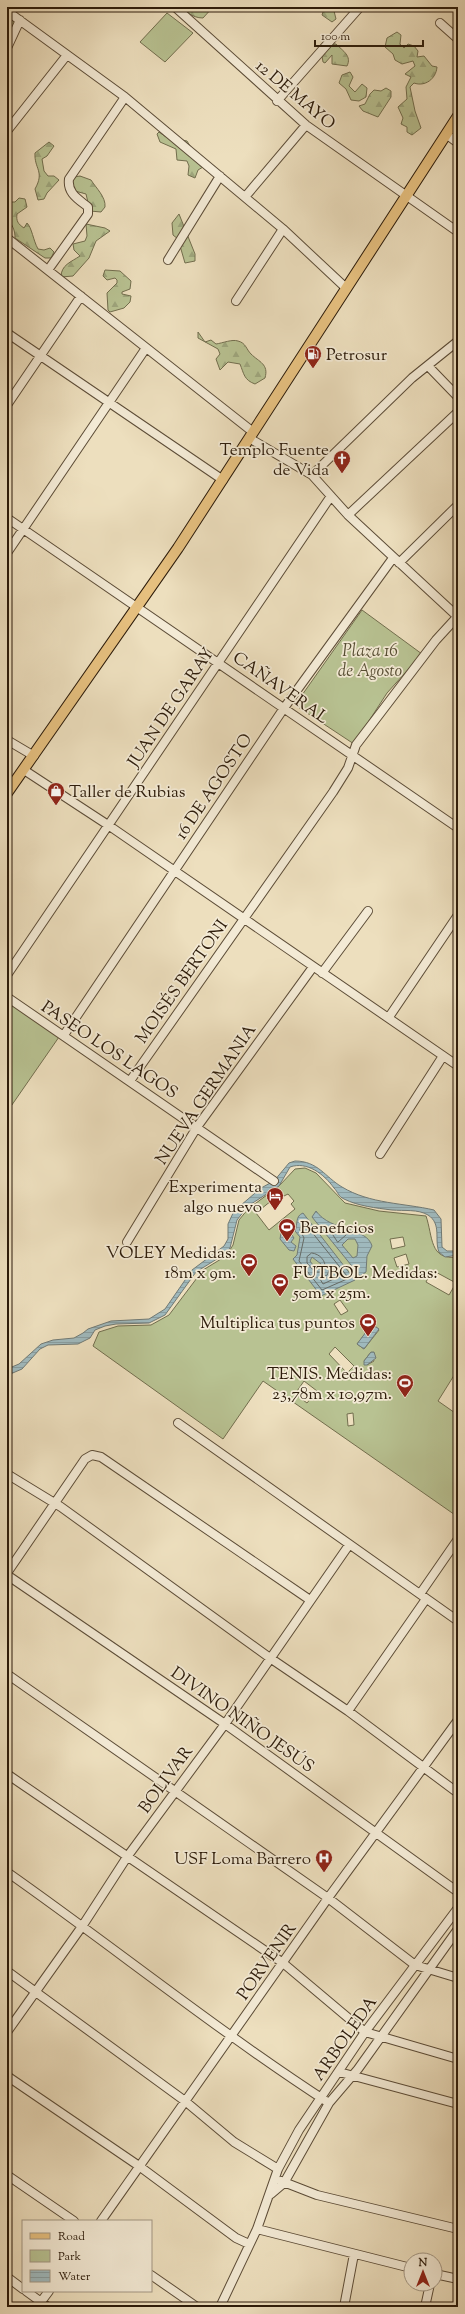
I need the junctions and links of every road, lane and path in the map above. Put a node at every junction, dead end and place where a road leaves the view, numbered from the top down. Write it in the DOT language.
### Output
graph roads {
  1 [pos="175,7"];
  2 [pos="360,7"];
  3 [pos="7,11"];
  4 [pos="20,20"];
  5 [pos="440,23"];
  6 [pos="458,40"];
  7 [pos="7,48"];
  8 [pos="67,55"];
  9 [pos="125,97"];
  10 [pos="277,100"];
  11 [pos="458,116"];
  12 [pos="306,125"];
  13 [pos="7,131"];
  14 [pos="446,134"];
  15 [pos="458,144"];
  16 [pos="220,176"];
  17 [pos="406,195"];
  18 [pos="246,197"];
  19 [pos="283,229"];
  20 [pos="458,232"];
  21 [pos="7,238"];
  22 [pos="168,260"];
  23 [pos="48,270"];
  24 [pos="346,288"];
  25 [pos="81,296"];
  26 [pos="236,301"];
  27 [pos="7,333"];
  28 [pos="458,341"];
  29 [pos="146,348"];
  30 [pos="40,356"];
  31 [pos="428,366"];
  32 [pos="458,398"];
  33 [pos="108,402"];
  34 [pos="7,405"];
  35 [pos="458,412"];
  36 [pos="251,435"];
  37 [pos="312,475"];
  38 [pos="223,480"];
  39 [pos="331,496"];
  40 [pos="458,505"];
  41 [pos="348,515"];
  42 [pos="7,518"];
  43 [pos="24,529"];
  44 [pos="7,554"];
  45 [pos="396,560"];
  46 [pos="137,606"];
  47 [pos="458,617"];
  48 [pos="218,662"];
  49 [pos="284,708"];
  50 [pos="7,740"];
  51 [pos="352,755"];
  52 [pos="34,756"];
  53 [pos="24,770"];
  54 [pos="7,793"];
  55 [pos="108,825"];
  56 [pos="458,828"];
  57 [pos="173,872"];
  58 [pos="368,911"];
  59 [pos="458,915"];
  60 [pos="243,919"];
  61 [pos="313,967"];
  62 [pos="322,973"];
  63 [pos="7,975"];
  64 [pos="7,997"];
  65 [pos="389,1017"];
  66 [pos="64,1035"];
  67 [pos="443,1056"];
  68 [pos="458,1066"];
  69 [pos="130,1081"];
  70 [pos="197,1127"];
  71 [pos="380,1154"];
  72 [pos="274,1181"];
  73 [pos="127,1242"];
  74 [pos="178,1423"];
  75 [pos="7,1474"];
  76 [pos="54,1503"];
  77 [pos="458,1539"];
  78 [pos="349,1545"];
  79 [pos="7,1574"];
  80 [pos="423,1597"];
  81 [pos="310,1600"];
  82 [pos="458,1621"];
  83 [pos="270,1658"];
  84 [pos="7,1674"];
  85 [pos="348,1711"];
  86 [pos="458,1720"];
  87 [pos="225,1724"];
  88 [pos="422,1767"];
  89 [pos="7,1774"];
  90 [pos="175,1791"];
  91 [pos="458,1793"];
  92 [pos="376,1832"];
  93 [pos="127,1857"];
  94 [pos="7,1872"];
  95 [pos="458,1892"];
  96 [pos="328,1898"];
  97 [pos="458,1908"];
  98 [pos="83,1925"];
  99 [pos="458,1929"];
  100 [pos="283,1963"];
  101 [pos="415,1965"];
  102 [pos="428,1969"];
  103 [pos="7,1971"];
  104 [pos="458,1978"];
  105 [pos="36,1992"];
  106 [pos="7,2032"];
  107 [pos="366,2032"];
  108 [pos="231,2036"];
  109 [pos="380,2037"];
  110 [pos="458,2059"];
  111 [pos="339,2072"];
  112 [pos="352,2075"];
  113 [pos="7,2076"];
  114 [pos="320,2098"];
  115 [pos="185,2101"];
  116 [pos="328,2103"];
  117 [pos="458,2104"];
  118 [pos="139,2166"];
  119 [pos="277,2173"];
  120 [pos="7,2174"];
  121 [pos="284,2183"];
  122 [pos="271,2194"];
  123 [pos="73,2220"];
  124 [pos="102,2220"];
  125 [pos="257,2229"];
  126 [pos="458,2229"];
  127 [pos="250,2244"];
  128 [pos="354,2254"];
  129 [pos="403,2266"];
  130 [pos="152,2276"];
  131 [pos="443,2276"];
  132 [pos="7,2278"];
  133 [pos="458,2279"];
  134 [pos="22,2288"];
  135 [pos="27,2292"];
  136 [pos="48,2292"];
  137 [pos="428,2292"];
  138 [pos="39,2304"];
  139 [pos="48,2307"];
  140 [pos="197,2307"];
  141 [pos="220,2307"];
  142 [pos="344,2307"];
  143 [pos="425,2307"];
  1 -- 10 [label="street, 12 DE MAYO"];
  2 -- 10 [label="street"];
  3 -- 4 [label="street"];
  4 -- 7 [label="street"];
  4 -- 8 [label="street"];
  5 -- 6 [label="street"];
  8 -- 9 [label="street"];
  8 -- 13 [label="street"];
  9 -- 16 [label="street"];
  9 -- 23 [label="street"];
  10 -- 12 [label="street, 12 DE MAYO"];
  11 -- 14 [label="main road"];
  12 -- 17 [label="street, 12 DE MAYO"];
  12 -- 18 [label="street"];
  14 -- 15 [label="street"];
  14 -- 17 [label="main road"];
  16 -- 18 [label="street"];
  16 -- 22 [label="street"];
  17 -- 20 [label="street, 12 DE MAYO"];
  17 -- 24 [label="main road"];
  18 -- 19 [label="street"];
  19 -- 24 [label="street"];
  19 -- 26 [label="street"];
  21 -- 23 [label="street"];
  23 -- 25 [label="street"];
  24 -- 36 [label="main road"];
  25 -- 29 [label="street"];
  25 -- 30 [label="street"];
  27 -- 30 [label="street"];
  28 -- 31 [label="street"];
  29 -- 33 [label="street"];
  29 -- 36 [label="street"];
  30 -- 33 [label="street"];
  30 -- 34 [label="street"];
  31 -- 32 [label="street"];
  31 -- 37 [label="street"];
  33 -- 38 [label="street"];
  33 -- 43 [label="street"];
  35 -- 41 [label="street"];
  36 -- 37 [label="street"];
  36 -- 38 [label="main road"];
  37 -- 39 [label="street"];
  38 -- 46 [label="main road"];
  39 -- 41 [label="street"];
  39 -- 48 [label="street, JUAN DE GARAY"];
  40 -- 45 [label="street, 16 DE AGOSTO"];
  41 -- 45 [label="street"];
  42 -- 43 [label="street, CAÑAVERAL"];
  43 -- 44 [label="street"];
  43 -- 46 [label="street, CAÑAVERAL"];
  45 -- 47 [label="street"];
  45 -- 49 [label="street, 16 DE AGOSTO"];
  46 -- 48 [label="street, CAÑAVERAL"];
  46 -- 52 [label="main road"];
  47 -- 51 [label="street, MOISÉS BERTONI"];
  48 -- 49 [label="street, CAÑAVERAL"];
  48 -- 55 [label="street, JUAN DE GARAY"];
  49 -- 51 [label="street, CAÑAVERAL"];
  49 -- 57 [label="street, 16 DE AGOSTO"];
  50 -- 52 [label="street"];
  51 -- 56 [label="street, CAÑAVERAL"];
  51 -- 60 [label="street, MOISÉS BERTONI"];
  52 -- 53 [label="main road"];
  53 -- 54 [label="main road"];
  53 -- 55 [label="street"];
  55 -- 57 [label="street"];
  55 -- 63 [label="street, JUAN DE GARAY"];
  57 -- 60 [label="street"];
  57 -- 66 [label="street, 16 DE AGOSTO"];
  58 -- 62 [label="street"];
  59 -- 65 [label="street"];
  60 -- 61 [label="street"];
  60 -- 69 [label="street, MOISÉS BERTONI"];
  61 -- 62 [label="street"];
  61 -- 70 [label="street, NUEVA GERMANIA"];
  62 -- 65 [label="street"];
  64 -- 66 [label="street, PASEO LOS LAGOS"];
  65 -- 67 [label="street"];
  66 -- 69 [label="street, PASEO LOS LAGOS"];
  67 -- 68 [label="street"];
  67 -- 71 [label="street"];
  69 -- 70 [label="street, PASEO LOS LAGOS"];
  70 -- 72 [label="street, PASEO LOS LAGOS"];
  70 -- 73 [label="street, NUEVA GERMANIA"];
  74 -- 78 [label="street"];
  75 -- 76 [label="street"];
  76 -- 79 [label="street"];
  76 -- 81 [label="street"];
  76 -- 83 [label="street"];
  77 -- 80 [label="street"];
  78 -- 80 [label="street"];
  78 -- 81 [label="street, BOLIVAR"];
  79 -- 87 [label="street, DIVINO NIÑO JESÚS"];
  80 -- 82 [label="street"];
  80 -- 85 [label="street"];
  81 -- 83 [label="street, BOLIVAR"];
  83 -- 85 [label="street"];
  83 -- 87 [label="street, BOLIVAR"];
  84 -- 90 [label="street"];
  85 -- 88 [label="street"];
  86 -- 88 [label="street, PORVENIR"];
  87 -- 90 [label="street, BOLIVAR"];
  87 -- 92 [label="street, DIVINO NIÑO JESÚS"];
  88 -- 91 [label="street"];
  88 -- 92 [label="street, PORVENIR"];
  89 -- 93 [label="street"];
  90 -- 93 [label="street, BOLIVAR"];
  90 -- 96 [label="street"];
  92 -- 95 [label="street, DIVINO NIÑO JESÚS"];
  92 -- 96 [label="street, PORVENIR"];
  93 -- 98 [label="street, BOLIVAR"];
  93 -- 100 [label="street"];
  94 -- 98 [label="street"];
  96 -- 100 [label="street, PORVENIR"];
  96 -- 101 [label="street"];
  97 -- 101 [label="street, ARBOLEDA"];
  98 -- 105 [label="street, BOLIVAR"];
  98 -- 108 [label="street"];
  99 -- 102 [label="street, ARBOLEDA"];
  100 -- 107 [label="street"];
  100 -- 108 [label="street, PORVENIR"];
  101 -- 102 [label="street"];
  101 -- 107 [label="street, ARBOLEDA"];
  102 -- 104 [label="street"];
  102 -- 109 [label="street, ARBOLEDA"];
  103 -- 105 [label="street"];
  105 -- 106 [label="street, BOLIVAR"];
  105 -- 115 [label="street"];
  107 -- 109 [label="street"];
  107 -- 111 [label="street, ARBOLEDA"];
  108 -- 114 [label="street"];
  108 -- 115 [label="street, PORVENIR"];
  109 -- 110 [label="street"];
  109 -- 112 [label="street, ARBOLEDA"];
  111 -- 112 [label="street"];
  111 -- 114 [label="street, ARBOLEDA"];
  112 -- 116 [label="street, ARBOLEDA"];
  112 -- 117 [label="street"];
  113 -- 118 [label="street"];
  114 -- 116 [label="street"];
  114 -- 119 [label="street, ARBOLEDA"];
  115 -- 118 [label="street, PORVENIR"];
  115 -- 119 [label="street"];
  116 -- 121 [label="street, ARBOLEDA"];
  118 -- 124 [label="street, PORVENIR"];
  118 -- 127 [label="street"];
  119 -- 121 [label="street"];
  119 -- 122 [label="street, ARBOLEDA"];
  120 -- 123 [label="street"];
  121 -- 122 [label="street, ARBOLEDA"];
  121 -- 126 [label="street"];
  122 -- 125 [label="street, ARBOLEDA"];
  125 -- 127 [label="street, ARBOLEDA"];
  125 -- 128 [label="street"];
  127 -- 141 [label="street, ARBOLEDA"];
  128 -- 129 [label="street"];
  128 -- 142 [label="street"];
  130 -- 140 [label="street"];
  131 -- 133 [label="street"];
  132 -- 134 [label="street"];
  135 -- 138 [label="street"];
  136 -- 138 [label="street"];
  137 -- 143 [label="street"];
  138 -- 139 [label="street"];
}
